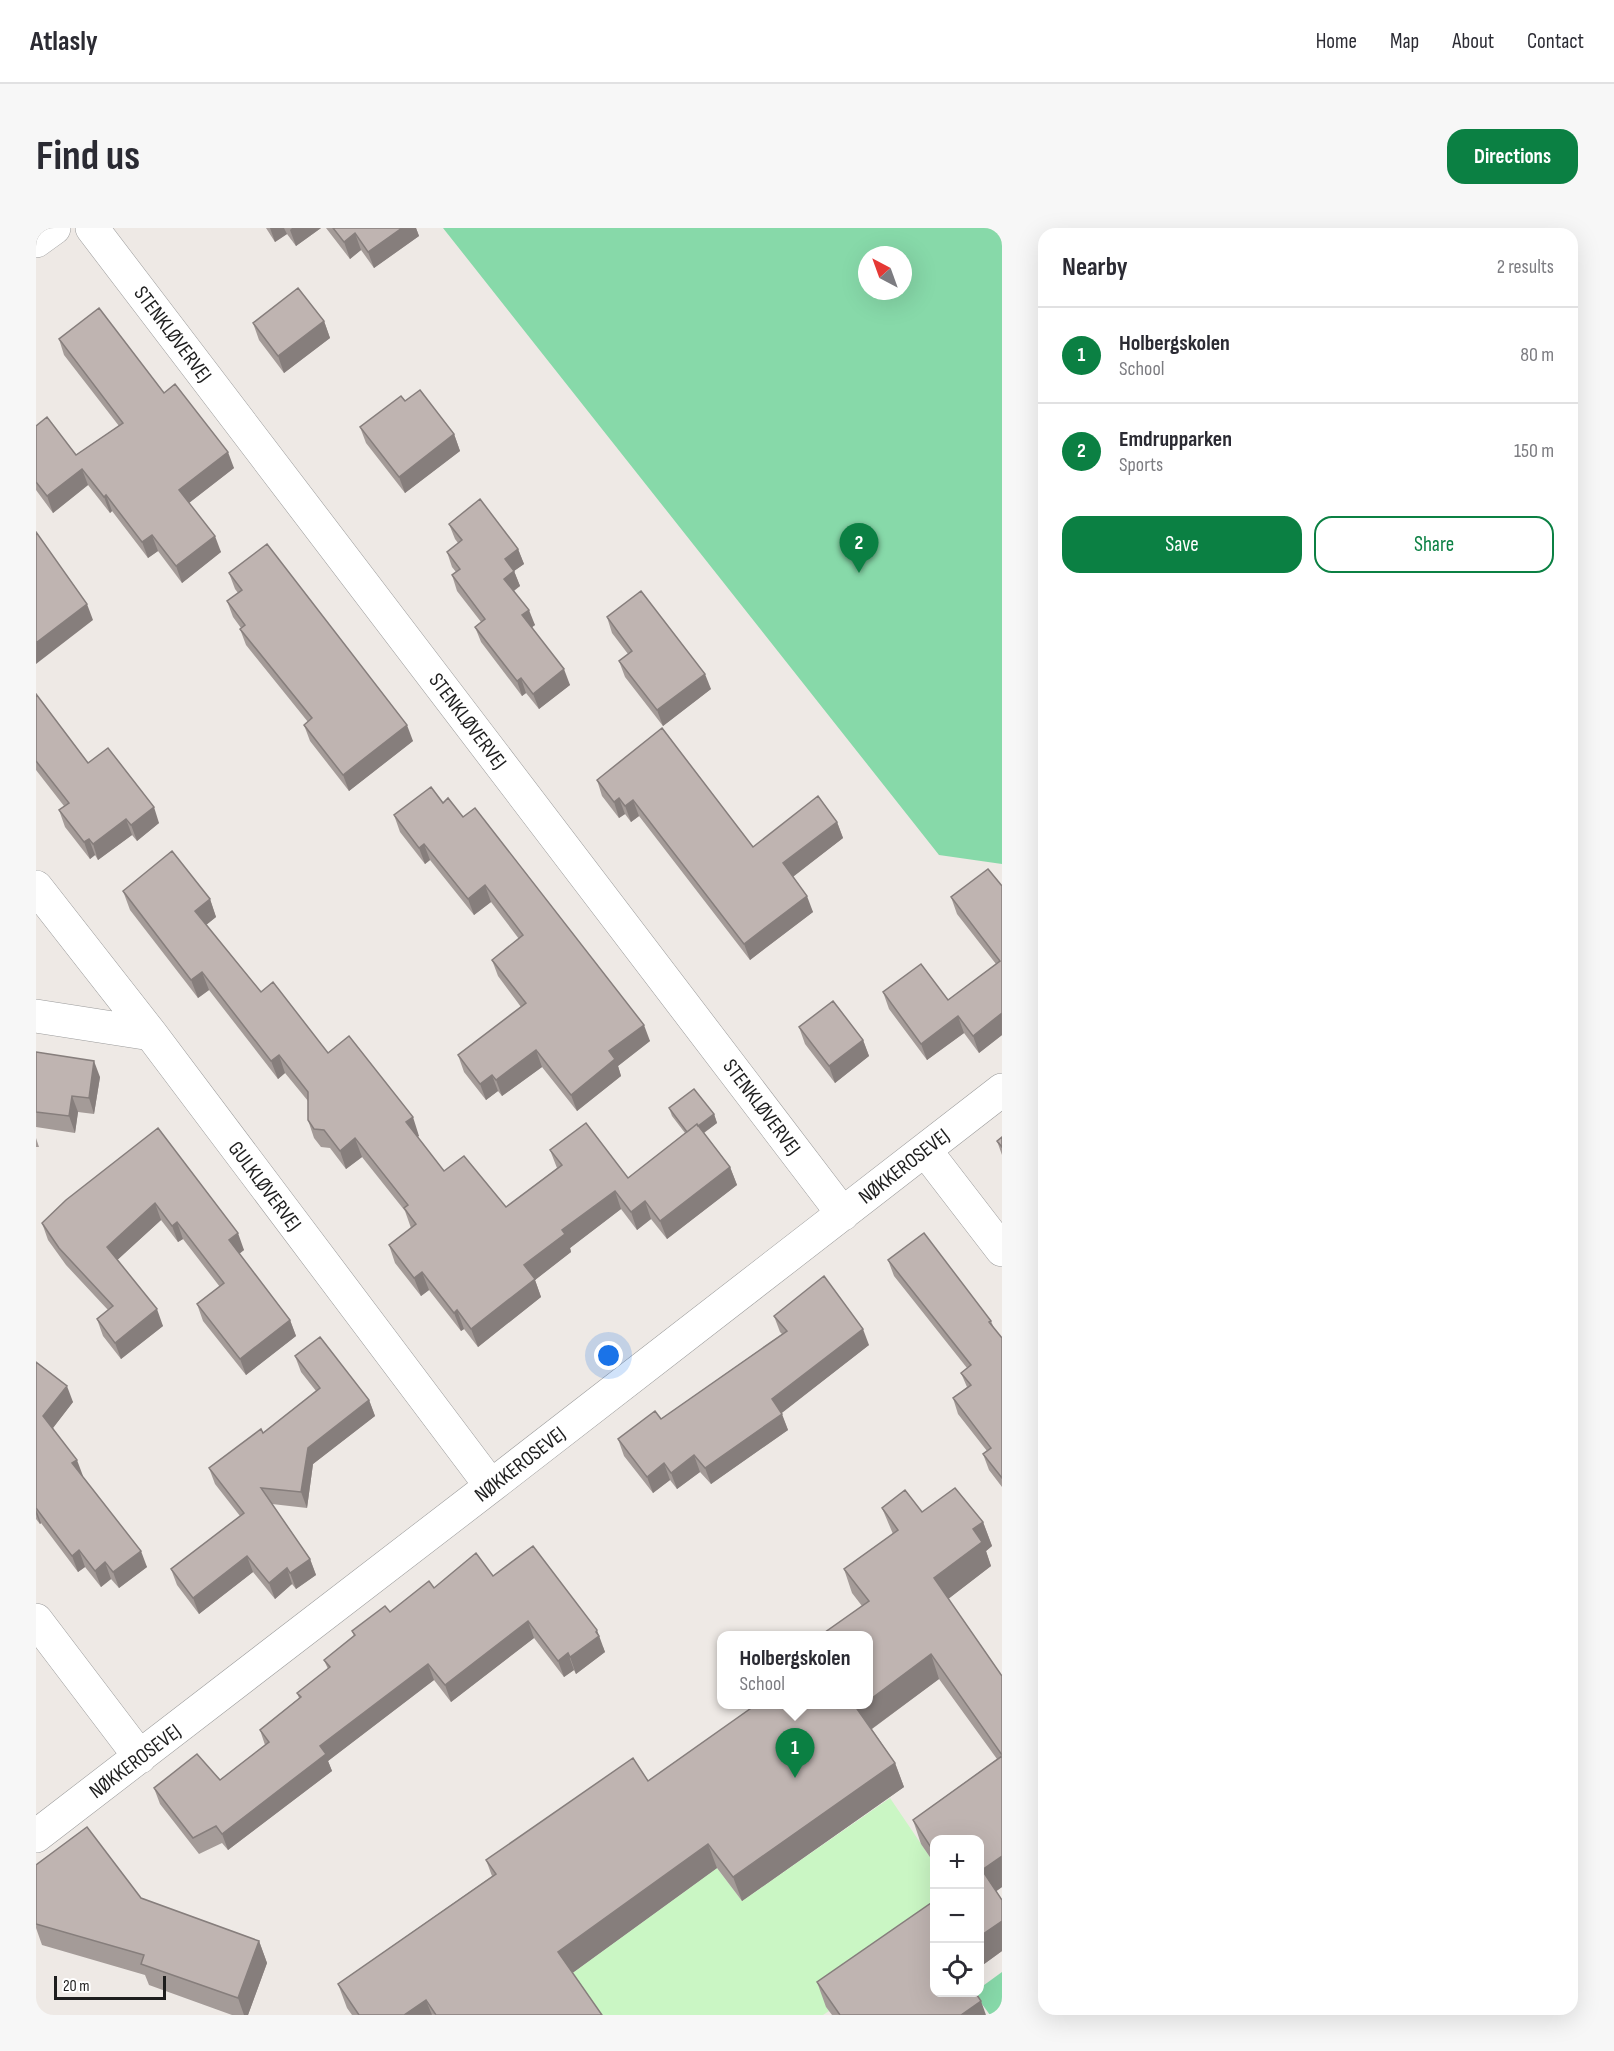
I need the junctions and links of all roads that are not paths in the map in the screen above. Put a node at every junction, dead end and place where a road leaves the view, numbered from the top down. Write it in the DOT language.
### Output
graph roads {
  1 [pos="54,228"];
  2 [pos="92,228"];
  3 [pos="36,241"];
  4 [pos="36,887"];
  5 [pos="36,1016"];
  6 [pos="151,1034"];
  7 [pos="1002,1090"];
  8 [pos="925,1150"];
  9 [pos="843,1214"];
  10 [pos="1002,1250"];
  11 [pos="492,1486"];
  12 [pos="36,1620"];
  13 [pos="140,1757"];
  14 [pos="36,1836"];
  1 -- 3 [label="street"];
  2 -- 9 [label="street, STENKLØVERVEJ"];
  4 -- 6 [label="street, GULKLØVERVEJ"];
  5 -- 6 [label="street"];
  6 -- 11 [label="street, GULKLØVERVEJ"];
  7 -- 8 [label="street, NØKKEROSEVEJ"];
  8 -- 9 [label="street, NØKKEROSEVEJ"];
  8 -- 10 [label="street"];
  9 -- 11 [label="street, NØKKEROSEVEJ"];
  11 -- 13 [label="street, NØKKEROSEVEJ"];
  12 -- 13 [label="street"];
  13 -- 14 [label="street, NØKKEROSEVEJ"];
}
